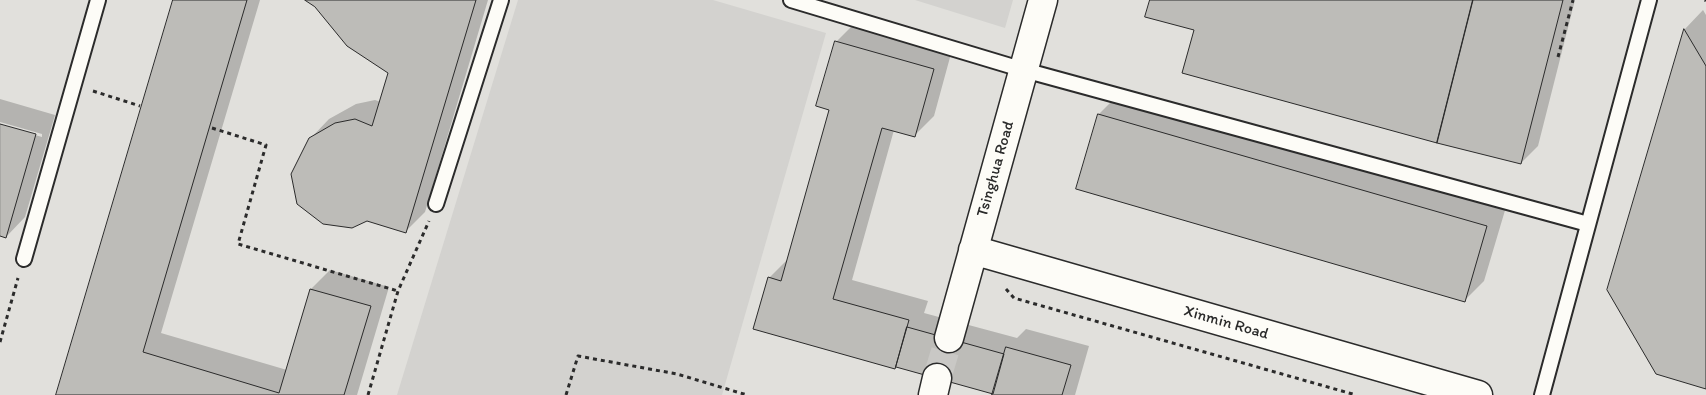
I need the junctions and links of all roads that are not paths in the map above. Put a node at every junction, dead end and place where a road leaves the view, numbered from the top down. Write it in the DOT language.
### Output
graph roads {
  1 [pos="98,0"];
  2 [pos="501,0"];
  3 [pos="791,0"];
  4 [pos="1043,0"];
  5 [pos="1649,0"];
  6 [pos="1024,70"];
  7 [pos="436,204"];
  8 [pos="1588,224"];
  9 [pos="973,250"];
  10 [pos="24,260"];
  11 [pos="949,338"];
  12 [pos="1478,395"];
  13 [pos="1542,395"];
  1 -- 10 [label="lane"];
  2 -- 7 [label="lane"];
  3 -- 6 [label="lane"];
  4 -- 6 [label="street, Tsinghua Road"];
  5 -- 8 [label="lane"];
  6 -- 8 [label="lane"];
  6 -- 9 [label="street, Tsinghua Road"];
  8 -- 13 [label="lane"];
  9 -- 11 [label="street, Tsinghua Road"];
  9 -- 12 [label="street, Xinmin Road"];
}
